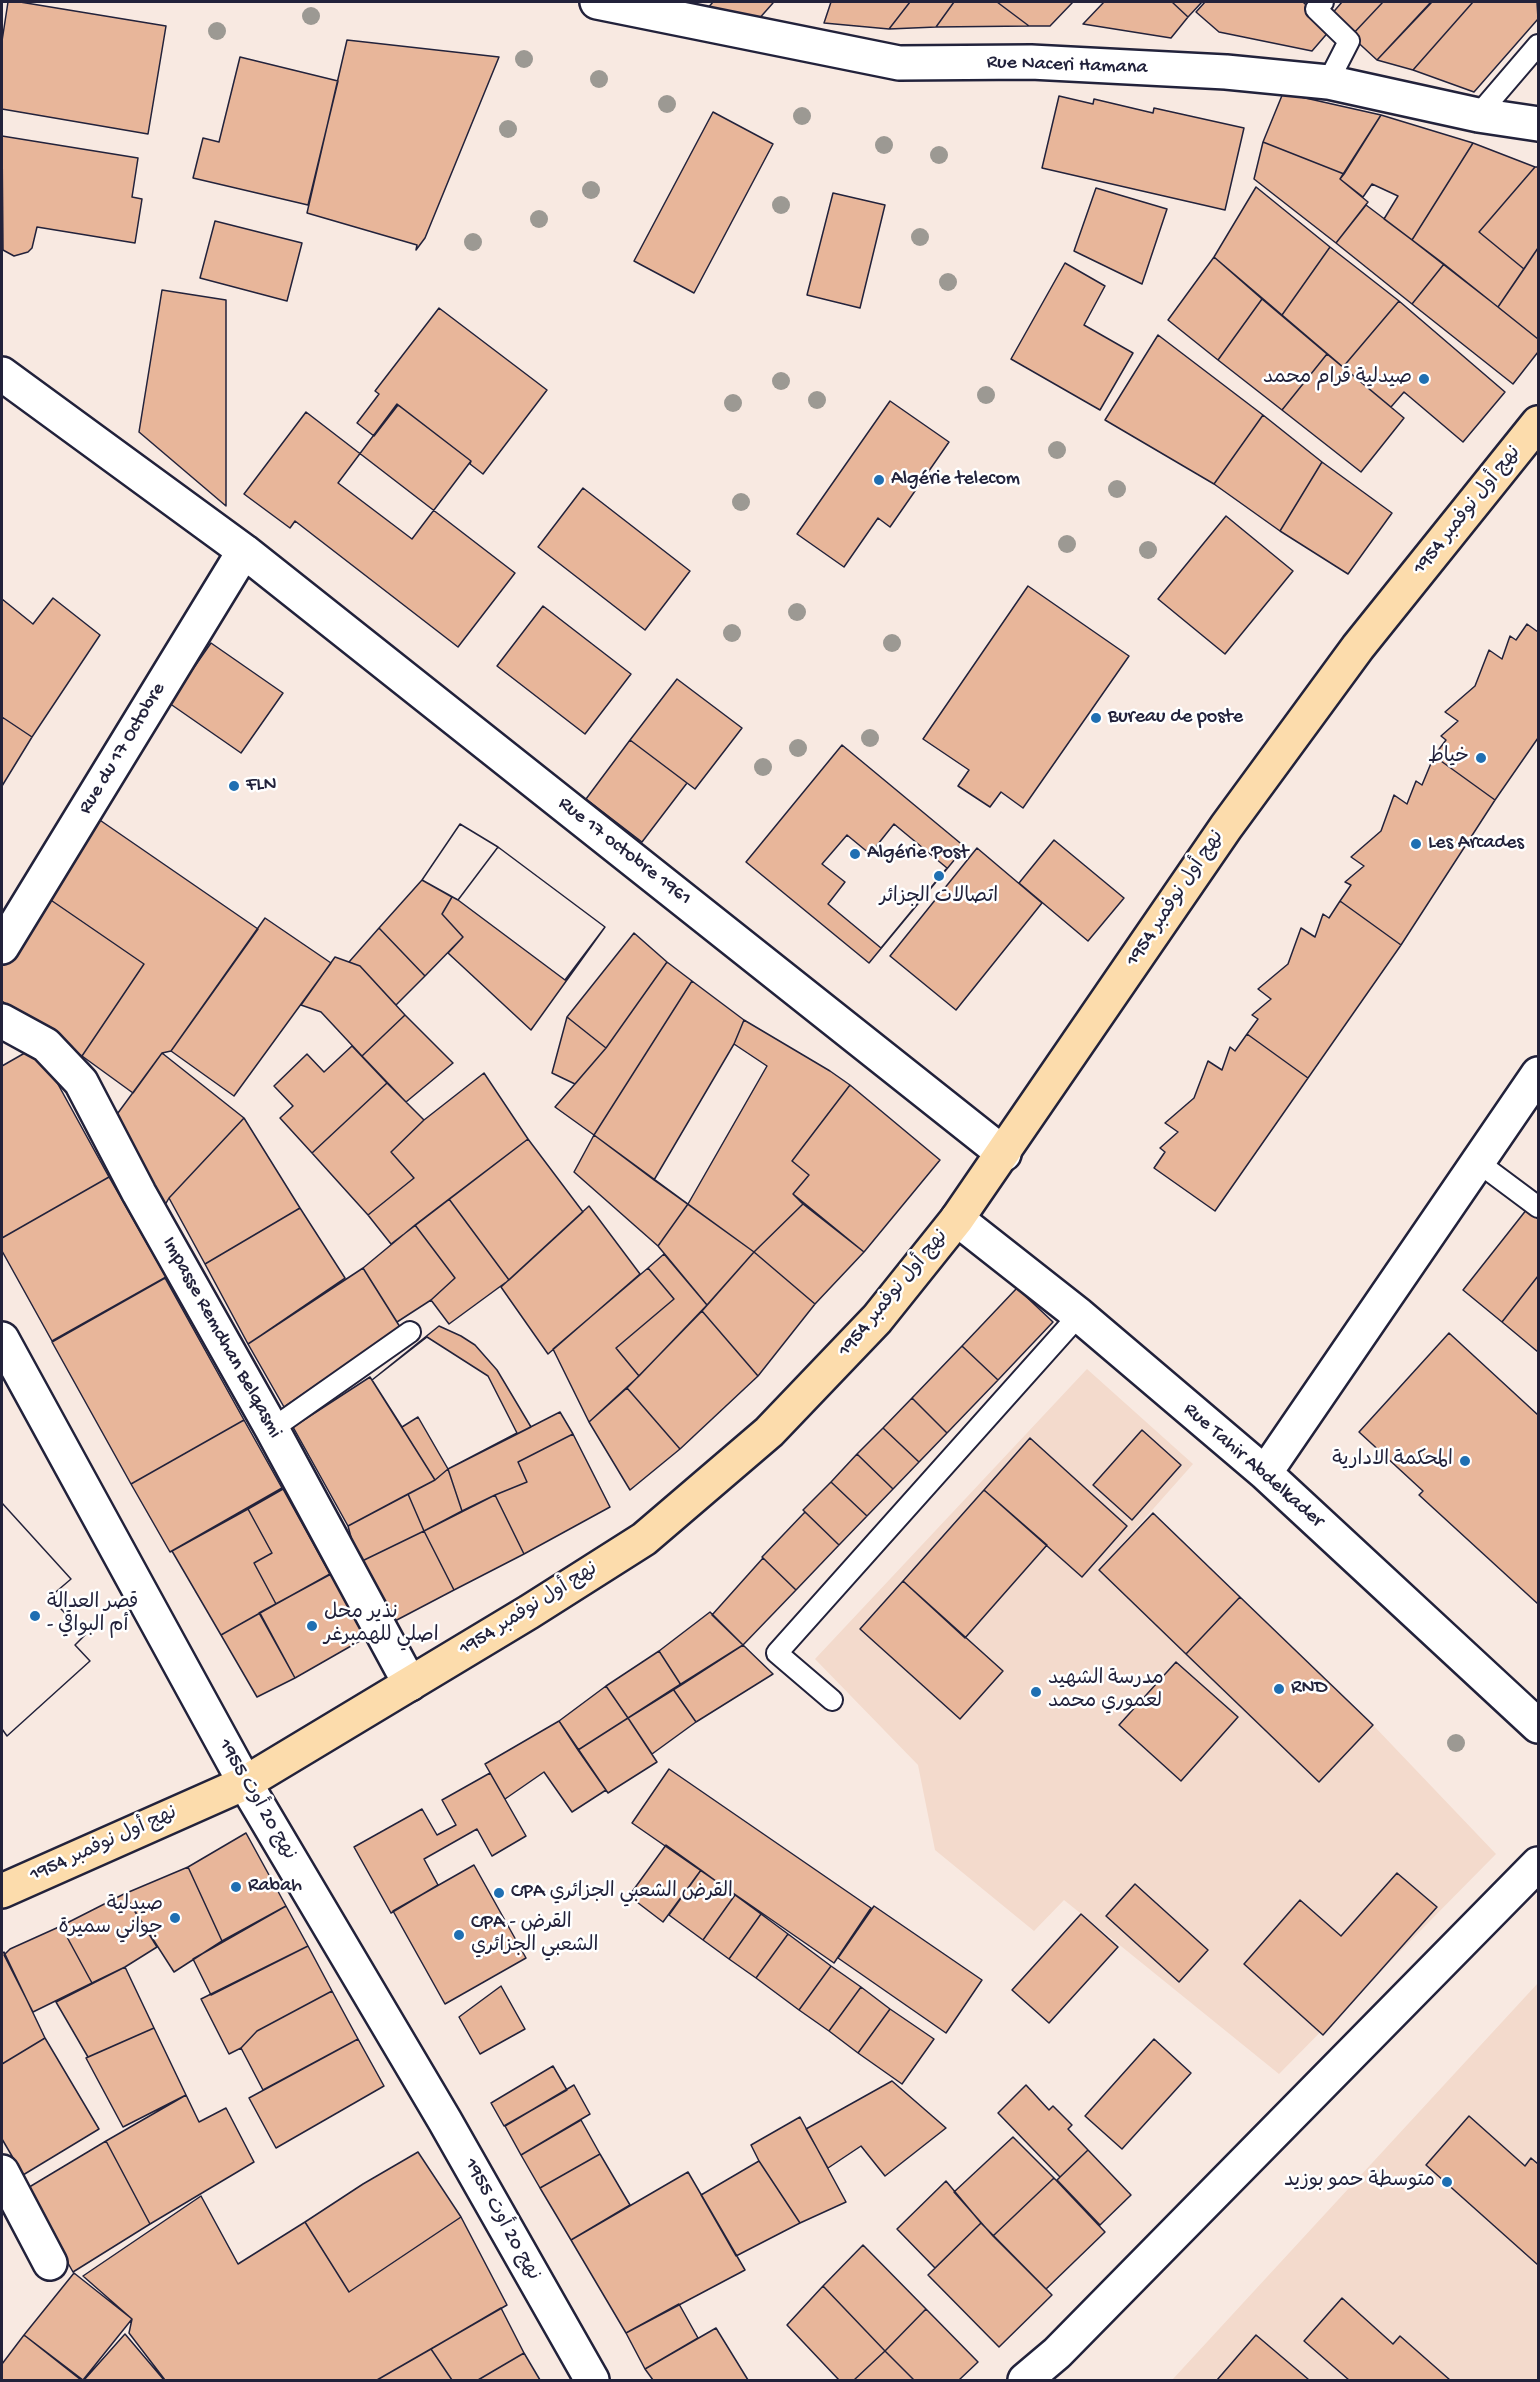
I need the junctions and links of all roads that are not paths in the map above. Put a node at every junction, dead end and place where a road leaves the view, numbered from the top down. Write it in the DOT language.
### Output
graph roads {
  1 [pos="597,2"];
  2 [pos="1323,2"];
  3 [pos="1539,45"];
  4 [pos="1328,82"];
  5 [pos="1478,115"];
  6 [pos="1539,124"];
  7 [pos="2,374"];
  8 [pos="1539,423"];
  9 [pos="244,551"];
  10 [pos="2,947"];
  11 [pos="2,1021"];
  12 [pos="1539,1074"];
  13 [pos="1004,1154"];
  14 [pos="1479,1163"];
  15 [pos="1539,1207"];
  16 [pos="957,1219"];
  17 [pos="1079,1314"];
  18 [pos="410,1332"];
  19 [pos="2,1339"];
  20 [pos="272,1429"];
  21 [pos="1264,1473"];
  22 [pos="410,1684"];
  23 [pos="832,1700"];
  24 [pos="1539,1726"];
  25 [pos="245,1783"];
  26 [pos="1539,1864"];
  27 [pos="2,1891"];
  28 [pos="2,2172"];
  29 [pos="50,2263"];
  30 [pos="592,2380"];
  31 [pos="1025,2380"];
  1 -- 4 [label="street, Rue Naceri Hamana"];
  2 -- 4 [label="lane"];
  3 -- 5 [label="lane"];
  4 -- 5 [label="street, Rue Naceri Hamana"];
  5 -- 6 [label="street, Rue Naceri Hamana"];
  7 -- 9 [label="street, Rue 17 octobre 1961"];
  8 -- 13 [label="main road, نهج أول نوفمبر 1954"];
  9 -- 10 [label="street, Rue du 17 Octobre"];
  9 -- 13 [label="street, Rue 17 octobre 1961"];
  11 -- 20 [label="street, Impasse Remdhan Belqasmi"];
  12 -- 14 [label="street"];
  13 -- 16 [label="main road, نهج أول نوفمبر 1954"];
  14 -- 15 [label="lane"];
  14 -- 21 [label="street"];
  16 -- 17 [label="street, Rue Tahir Abdelkader"];
  16 -- 22 [label="main road, نهج أول نوفمبر 1954"];
  17 -- 21 [label="street, Rue Tahir Abdelkader"];
  17 -- 23 [label="lane"];
  18 -- 20 [label="lane"];
  19 -- 25 [label="street, نهج 20 أوت 1955"];
  20 -- 22 [label="street, Impasse Remdhan Belqasmi"];
  21 -- 24 [label="street, Rue Tahir Abdelkader"];
  22 -- 25 [label="main road, نهج أول نوفمبر 1954"];
  25 -- 27 [label="main road, نهج أول نوفمبر 1954"];
  25 -- 30 [label="street, نهج 20 أوت 1955"];
  26 -- 31 [label="street"];
  28 -- 29 [label="street"];
}
